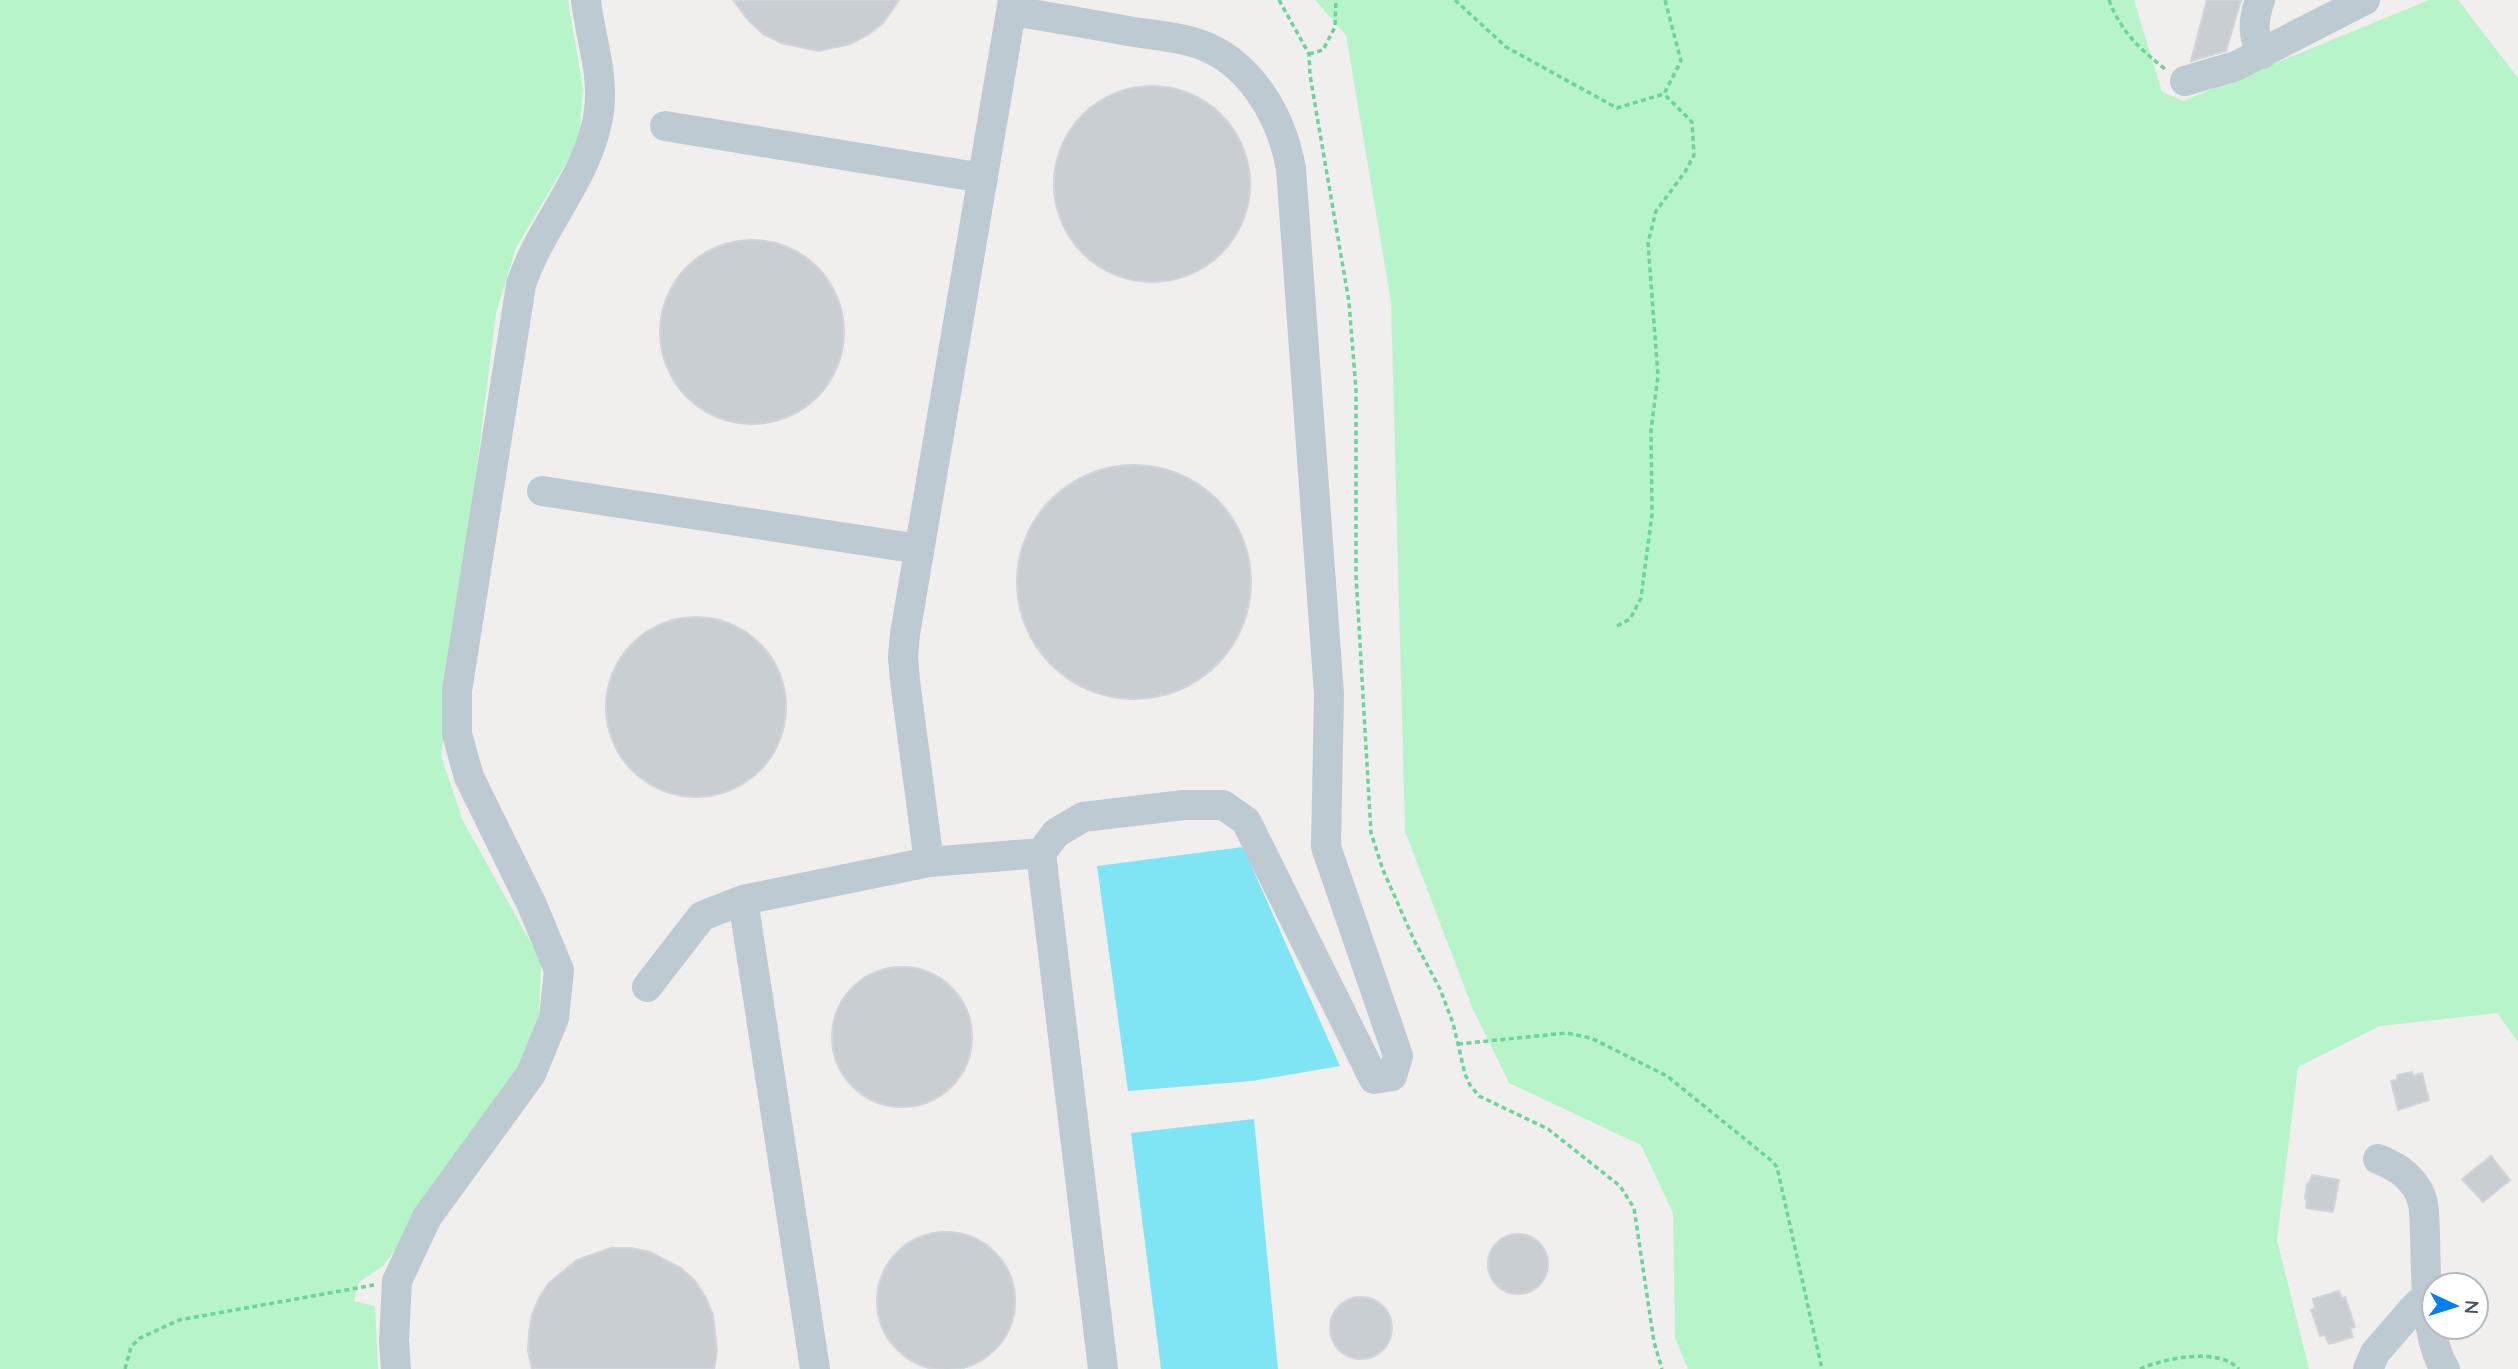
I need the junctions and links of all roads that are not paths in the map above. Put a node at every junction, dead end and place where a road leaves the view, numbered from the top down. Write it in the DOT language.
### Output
graph roads {
  1 [pos="586,0"];
  2 [pos="2260,0"];
  3 [pos="2365,0"];
  4 [pos="1012,5"];
  5 [pos="2262,54"];
  6 [pos="2185,80"];
  7 [pos="664,125"];
  8 [pos="983,178"];
  9 [pos="542,491"];
  10 [pos="919,549"];
  11 [pos="1041,853"];
  12 [pos="929,862"];
  13 [pos="743,900"];
  14 [pos="647,987"];
  15 [pos="2378,1158"];
  16 [pos="2427,1271"];
  17 [pos="2420,1303"];
  18 [pos="2433,1341"];
  19 [pos="396,1369"];
  20 [pos="815,1369"];
  21 [pos="1103,1369"];
  22 [pos="2368,1369"];
  23 [pos="2445,1369"];
  1 -- 19 [label="street"];
  2 -- 5 [label="street"];
  3 -- 5 [label="street"];
  4 -- 8 [label="street"];
  4 -- 11 [label="street"];
  5 -- 6 [label="street"];
  7 -- 8 [label="street"];
  8 -- 10 [label="street"];
  9 -- 10 [label="street"];
  10 -- 12 [label="street"];
  11 -- 12 [label="street"];
  11 -- 21 [label="street"];
  12 -- 13 [label="street"];
  13 -- 14 [label="street"];
  13 -- 20 [label="street"];
  15 -- 16 [label="street"];
  17 -- 22 [label="street"];
  18 -- 23 [label="street"];
}
